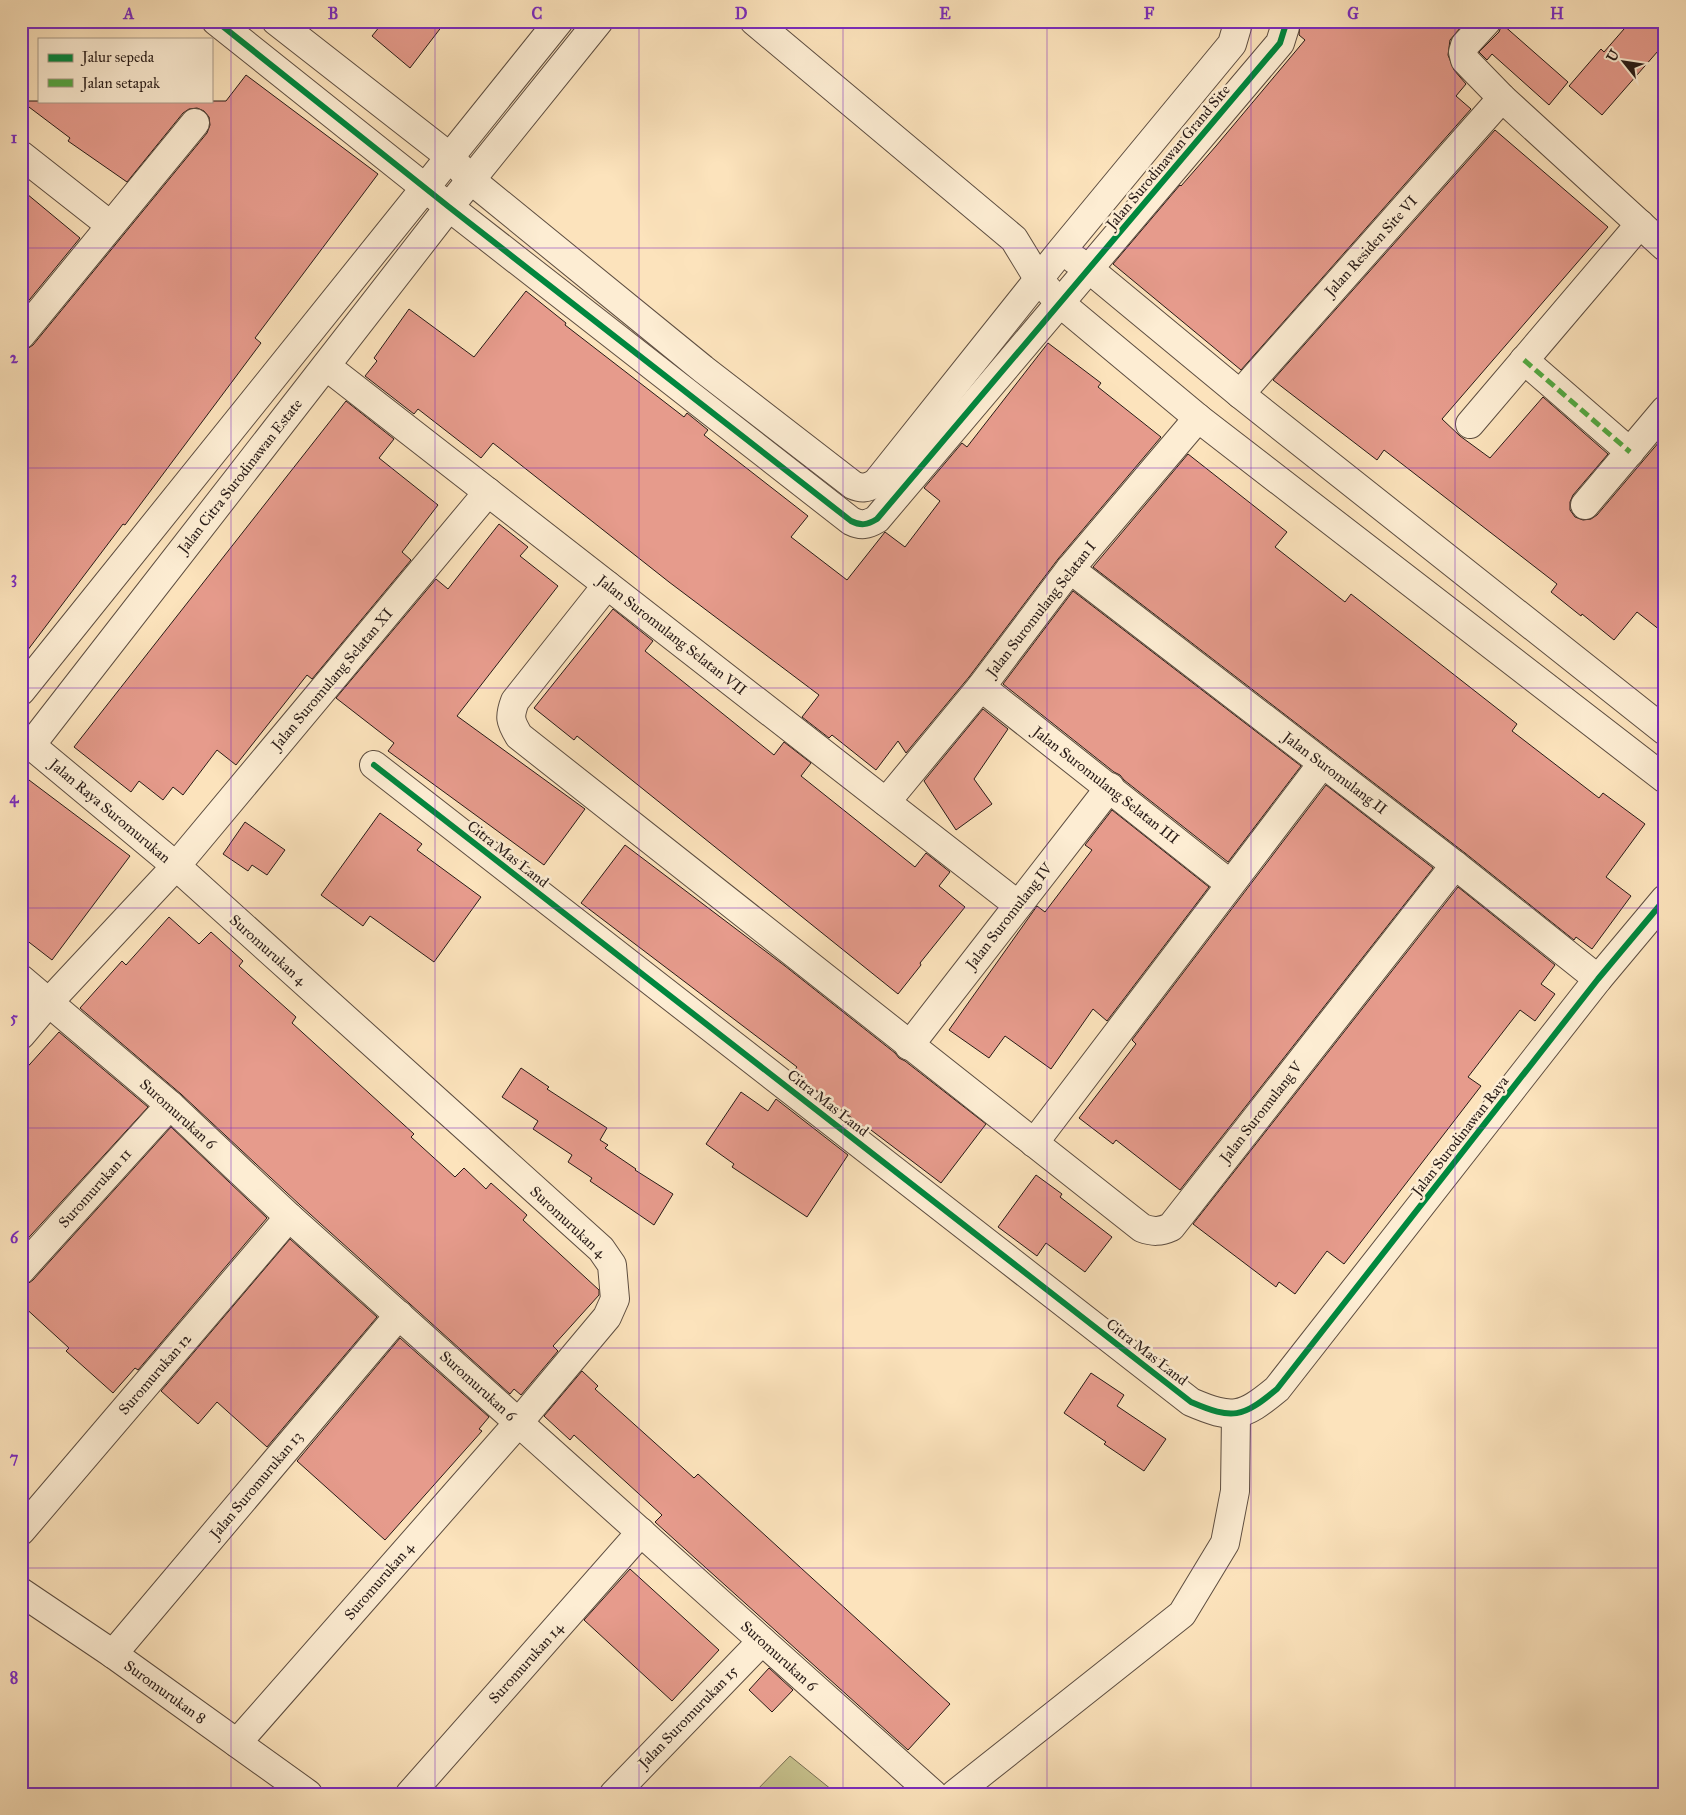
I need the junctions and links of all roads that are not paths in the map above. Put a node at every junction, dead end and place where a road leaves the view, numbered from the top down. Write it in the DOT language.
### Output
graph roads {
  1 [pos="216,21"];
  2 [pos="276,21"];
  3 [pos="559,21"];
  4 [pos="599,21"];
  5 [pos="754,21"];
  6 [pos="1235,21"];
  7 [pos="1284,21"];
  8 [pos="1487,21"];
  9 [pos="1502,98"];
  10 [pos="195,123"];
  11 [pos="21,155"];
  12 [pos="450,157"];
  13 [pos="471,180"];
  14 [pos="424,187"];
  15 [pos="449,207"];
  16 [pos="1640,224"];
  17 [pos="110,225"];
  18 [pos="1014,239"];
  19 [pos="1665,247"];
  20 [pos="1061,251"];
  21 [pos="1089,269"];
  22 [pos="1039,280"];
  23 [pos="1060,304"];
  24 [pos="21,335"];
  25 [pos="1524,360"];
  26 [pos="326,366"];
  27 [pos="703,369"];
  28 [pos="687,393"];
  29 [pos="1240,394"];
  30 [pos="1665,410"];
  31 [pos="1198,418"];
  32 [pos="1470,424"];
  33 [pos="1630,452"];
  34 [pos="488,492"];
  35 [pos="1585,506"];
  36 [pos="1070,569"];
  37 [pos="608,585"];
  38 [pos="981,688"];
  39 [pos="21,691"];
  40 [pos="1661,720"];
  41 [pos="26,741"];
  42 [pos="1322,764"];
  43 [pos="374,765"];
  44 [pos="1665,779"];
  45 [pos="1110,787"];
  46 [pos="886,802"];
  47 [pos="1455,865"];
  48 [pos="176,866"];
  49 [pos="1230,884"];
  50 [pos="1665,899"];
  51 [pos="1018,905"];
  52 [pos="21,979"];
  53 [pos="1598,979"];
  54 [pos="49,1002"];
  55 [pos="21,1036"];
  56 [pos="909,1046"];
  57 [pos="170,1105"];
  58 [pos="1034,1143"];
  59 [pos="289,1218"];
  60 [pos="21,1270"];
  61 [pos="399,1315"];
  62 [pos="1236,1415"];
  63 [pos="518,1422"];
  64 [pos="21,1531"];
  65 [pos="641,1532"];
  66 [pos="21,1592"];
  67 [pos="762,1641"];
  68 [pos="113,1654"];
  69 [pos="237,1743"];
  70 [pos="308,1794"];
  71 [pos="410,1794"];
  72 [pos="614,1794"];
  73 [pos="933,1794"];
  74 [pos="955,1794"];
  1 -- 14 [label="street"];
  2 -- 12 [label="street"];
  3 -- 12 [label="street"];
  4 -- 13 [label="street"];
  5 -- 18 [label="street"];
  6 -- 20 [label="street, Jalan Surodinawan Grand Site"];
  7 -- 21 [label="street, Jalan Surodinawan Grand Site"];
  8 -- 9 [label="street"];
  9 -- 16 [label="street"];
  9 -- 29 [label="street, Jalan Residen Site VI"];
  10 -- 17 [label="street"];
  11 -- 17 [label="street"];
  12 -- 13 [label="street"];
  12 -- 14 [label="street"];
  13 -- 15 [label="street, Jalan Citra Surodinawan Estate"];
  13 -- 27 [label="street"];
  14 -- 15 [label="street"];
  14 -- 39 [label="street"];
  15 -- 26 [label="street, Jalan Citra Surodinawan Estate"];
  15 -- 28 [label="street"];
  16 -- 19 [label="street"];
  16 -- 25 [label="street"];
  17 -- 24 [label="street"];
  18 -- 20 [label="street"];
  18 -- 22 [label="street"];
  20 -- 21 [label="street"];
  20 -- 22 [label="street, Jalan Surodinawan Grand Site"];
  21 -- 23 [label="street, Jalan Surodinawan Grand Site"];
  21 -- 29 [label="street"];
  22 -- 23 [label="street"];
  22 -- 27 [label="street, Jalan Surodinawan Grand Site"];
  23 -- 28 [label="street, Jalan Surodinawan Grand Site"];
  23 -- 31 [label="street"];
  25 -- 32 [label="street"];
  25 -- 33 [label="street"];
  26 -- 34 [label="street, Jalan Suromulang Selatan VII"];
  26 -- 41 [label="street, Jalan Citra Surodinawan Estate"];
  27 -- 28 [label="street"];
  29 -- 40 [label="street"];
  30 -- 33 [label="street"];
  31 -- 36 [label="street, Jalan Suromulang Selatan I"];
  31 -- 44 [label="street"];
  33 -- 35 [label="street"];
  34 -- 37 [label="street, Jalan Suromulang Selatan VII"];
  34 -- 48 [label="street, Jalan Suromulang Selatan XI"];
  36 -- 38 [label="street, Jalan Suromulang Selatan I"];
  36 -- 42 [label="street, Jalan Suromulang II"];
  37 -- 46 [label="street, Jalan Suromulang Selatan VII"];
  37 -- 56 [label="street, Jalan Suromulang V"];
  38 -- 45 [label="street, Jalan Suromulang Selatan III"];
  38 -- 46 [label="street, Jalan Suromulang Selatan I"];
  41 -- 48 [label="street, Jalan Raya Suromurukan"];
  42 -- 47 [label="street, Jalan Suromulang II"];
  42 -- 49 [label="street"];
  43 -- 62 [label="street, Citra Mas Land"];
  45 -- 49 [label="street, Jalan Suromulang Selatan III"];
  45 -- 51 [label="street, Jalan Suromulang IV"];
  46 -- 51 [label="street, Jalan Suromulang Selatan VII"];
  47 -- 53 [label="street, Jalan Suromulang II"];
  47 -- 58 [label="street, Jalan Suromulang V"];
  48 -- 54 [label="street, Jalan Suromulang Selatan XI"];
  48 -- 63 [label="street, Suromurukan 4"];
  49 -- 58 [label="street"];
  50 -- 53 [label="street, Jalan Surodinawan Raya"];
  51 -- 56 [label="street, Jalan Suromulang IV"];
  52 -- 54 [label="street, Suromurukan 6"];
  53 -- 62 [label="street, Jalan Surodinawan Raya"];
  54 -- 55 [label="street, Jalan Suromulang Selatan XI"];
  54 -- 57 [label="street, Suromurukan 6"];
  56 -- 58 [label="street, Jalan Suromulang V"];
  57 -- 59 [label="street, Suromurukan 6"];
  57 -- 60 [label="street, Suromurukan 11"];
  59 -- 61 [label="street, Suromurukan 6"];
  59 -- 64 [label="street, Suromurukan 12"];
  61 -- 63 [label="street, Suromurukan 6"];
  61 -- 68 [label="street, Jalan Suromurukan 13"];
  62 -- 74 [label="street"];
  63 -- 65 [label="street, Suromurukan 6"];
  63 -- 69 [label="street, Suromurukan 4"];
  65 -- 67 [label="street, Suromurukan 6"];
  65 -- 71 [label="street, Suromurukan 14"];
  66 -- 68 [label="street, Suromurukan 8"];
  67 -- 72 [label="street, Jalan Suromurukan 15"];
  67 -- 73 [label="street, Suromurukan 6"];
  68 -- 69 [label="street, Suromurukan 8"];
  69 -- 70 [label="street, Suromurukan 8"];
}
